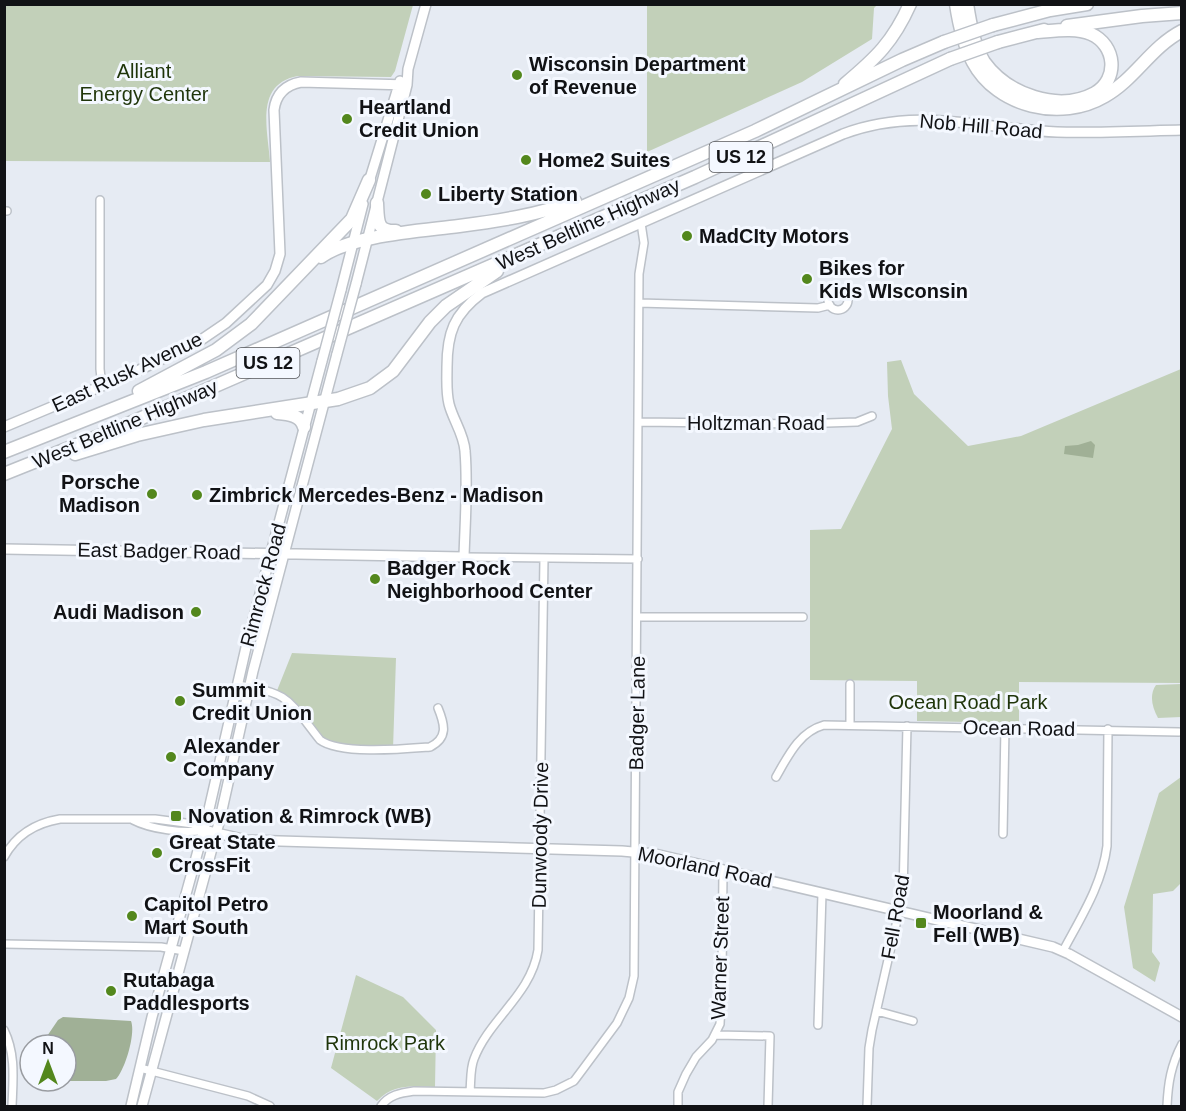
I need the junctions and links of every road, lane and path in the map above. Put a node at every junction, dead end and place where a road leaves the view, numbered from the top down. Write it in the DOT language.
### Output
graph roads {
  1 [pos="426,4"];
  2 [pos="910,4"];
  3 [pos="956,4"];
  4 [pos="967,4"];
  5 [pos="1087,4"];
  6 [pos="1182,13"];
  7 [pos="1182,31"];
  8 [pos="1036,32"];
  9 [pos="402,85"];
  10 [pos="830,96"];
  11 [pos="1182,130"];
  12 [pos="667,169"];
  13 [pos="369,180"];
  14 [pos="99,200"];
  15 [pos="377,203"];
  16 [pos="641,223"];
  17 [pos="430,230"];
  18 [pos="367,240"];
  19 [pos="353,243"];
  20 [pos="530,249"];
  21 [pos="302,273"];
  22 [pos="639,303"];
  23 [pos="830,305"];
  24 [pos="102,387"];
  25 [pos="325,401"];
  26 [pos="310,403"];
  27 [pos="264,411"];
  28 [pos="872,416"];
  29 [pos="639,422"];
  30 [pos="4,427"];
  31 [pos="304,427"];
  32 [pos="52,434"];
  33 [pos="4,452"];
  34 [pos="4,474"];
  35 [pos="4,549"];
  36 [pos="271,553"];
  37 [pos="284,553"];
  38 [pos="464,557"];
  39 [pos="544,558"];
  40 [pos="638,559"];
  41 [pos="638,617"];
  42 [pos="803,617"];
  43 [pos="850,684"];
  44 [pos="237,685"];
  45 [pos="250,687"];
  46 [pos="438,708"];
  47 [pos="850,725"];
  48 [pos="907,726"];
  49 [pos="1005,728"];
  50 [pos="1108,729"];
  51 [pos="1179,732"];
  52 [pos="776,777"];
  53 [pos="203,830"];
  54 [pos="216,832"];
  55 [pos="1004,834"];
  56 [pos="541,849"];
  57 [pos="636,852"];
  58 [pos="4,857"];
  59 [pos="723,870"];
  60 [pos="822,893"];
  61 [pos="900,911"];
  62 [pos="4,944"];
  63 [pos="172,948"];
  64 [pos="184,951"];
  65 [pos="1062,951"];
  66 [pos="877,1011"];
  67 [pos="1182,1017"];
  68 [pos="913,1021"];
  69 [pos="818,1026"];
  70 [pos="4,1030"];
  71 [pos="716,1035"];
  72 [pos="1182,1044"];
  73 [pos="140,1068"];
  74 [pos="152,1072"];
  75 [pos="470,1092"];
  76 [pos="12,1107"];
  77 [pos="131,1107"];
  78 [pos="142,1107"];
  79 [pos="270,1107"];
  80 [pos="381,1107"];
  81 [pos="678,1107"];
  82 [pos="768,1107"];
  83 [pos="867,1107"];
  84 [pos="1167,1107"];
  1 -- 9 [label="street, Rimrock Road"];
  2 -- 10 [label="highway"];
  3 -- 7 [label="highway"];
  4 -- 8 [label="highway"];
  5 -- 10 [label="highway, West Beltline Highway / US 12, bridge"];
  6 -- 8 [label="highway, West Beltline Highway / US 12"];
  8 -- 20 [label="highway, West Beltline Highway / US 12, bridge"];
  9 -- 13 [label="street, Rimrock Road"];
  9 -- 15 [label="street, Rimrock Road"];
  9 -- 24 [label="street, East Rusk Avenue"];
  10 -- 12 [label="highway, West Beltline Highway / US 12"];
  11 -- 16 [label="street, Nob Hill Road"];
  12 -- 17 [label="highway"];
  12 -- 32 [label="highway, West Beltline Highway / US 12"];
  13 -- 19 [label="street, Rimrock Road"];
  13 -- 21 [label="highway"];
  14 -- 24 [label="street"];
  15 -- 17 [label="highway"];
  15 -- 18 [label="street, Rimrock Road"];
  16 -- 22 [label="street, Badger Lane"];
  16 -- 38 [label="street, Nob Hill Road"];
  17 -- 18 [label="highway"];
  18 -- 19 [label="highway"];
  18 -- 25 [label="street, Rimrock Road, bridge"];
  19 -- 21 [label="highway"];
  19 -- 26 [label="street, Rimrock Road, bridge"];
  20 -- 25 [label="highway"];
  20 -- 34 [label="highway, West Beltline Highway / US 12"];
  21 -- 32 [label="highway"];
  22 -- 23 [label="street"];
  22 -- 29 [label="street, Badger Lane"];
  24 -- 30 [label="street, East Rusk Avenue"];
  25 -- 26 [label="highway"];
  25 -- 37 [label="street, Rimrock Road"];
  26 -- 27 [label="highway"];
  26 -- 31 [label="street, Rimrock Road"];
  27 -- 31 [label="highway"];
  27 -- 34 [label="highway"];
  28 -- 29 [label="street, Holtzman Road"];
  29 -- 40 [label="street, Badger Lane"];
  31 -- 36 [label="street, Rimrock Road"];
  32 -- 33 [label="highway, West Beltline Highway / US 12"];
  35 -- 36 [label="street, East Badger Road"];
  36 -- 37 [label="street, East Badger Road"];
  36 -- 44 [label="street, Rimrock Road"];
  37 -- 38 [label="street, East Badger Road"];
  37 -- 45 [label="street, Rimrock Road"];
  38 -- 39 [label="street, East Badger Road"];
  39 -- 40 [label="street, East Badger Road"];
  39 -- 56 [label="street, Dunwoody Drive"];
  40 -- 41 [label="street, Badger Lane"];
  41 -- 42 [label="street"];
  41 -- 57 [label="street, Badger Lane"];
  43 -- 47 [label="street"];
  44 -- 45 [label="street"];
  44 -- 53 [label="street, Rimrock Road"];
  45 -- 46 [label="street"];
  45 -- 54 [label="street, Rimrock Road"];
  47 -- 48 [label="street, Ocean Road"];
  47 -- 52 [label="street, Ocean Road"];
  48 -- 49 [label="street, Ocean Road"];
  48 -- 61 [label="street, Fell Road"];
  49 -- 50 [label="street, Ocean Road"];
  49 -- 55 [label="street"];
  50 -- 51 [label="street, Ocean Road"];
  50 -- 65 [label="street"];
  53 -- 54 [label="street, Moorland Road"];
  53 -- 58 [label="street"];
  53 -- 63 [label="street, Rimrock Road"];
  54 -- 56 [label="street, Moorland Road"];
  54 -- 64 [label="street, Rimrock Road"];
  56 -- 57 [label="street, Moorland Road"];
  56 -- 75 [label="street, Dunwoody Drive"];
  57 -- 59 [label="street, Moorland Road"];
  57 -- 75 [label="street, Badger Lane"];
  59 -- 60 [label="street, Moorland Road"];
  59 -- 71 [label="street, Warner Street"];
  60 -- 61 [label="street, Moorland Road"];
  60 -- 69 [label="street"];
  61 -- 65 [label="street, Moorland Road"];
  61 -- 66 [label="street, Fell Road"];
  62 -- 63 [label="street"];
  63 -- 64 [label="street"];
  63 -- 73 [label="street, Rimrock Road"];
  64 -- 74 [label="street, Rimrock Road"];
  65 -- 67 [label="street, Moorland Road"];
  66 -- 68 [label="street"];
  66 -- 83 [label="street, Fell Road"];
  70 -- 76 [label="street"];
  71 -- 81 [label="street, Warner Street"];
  71 -- 82 [label="street"];
  72 -- 84 [label="street"];
  73 -- 74 [label="street"];
  73 -- 77 [label="street, Rimrock Road"];
  74 -- 78 [label="street, Rimrock Road"];
  74 -- 79 [label="street"];
  75 -- 80 [label="street, Badger Lane"];
}
